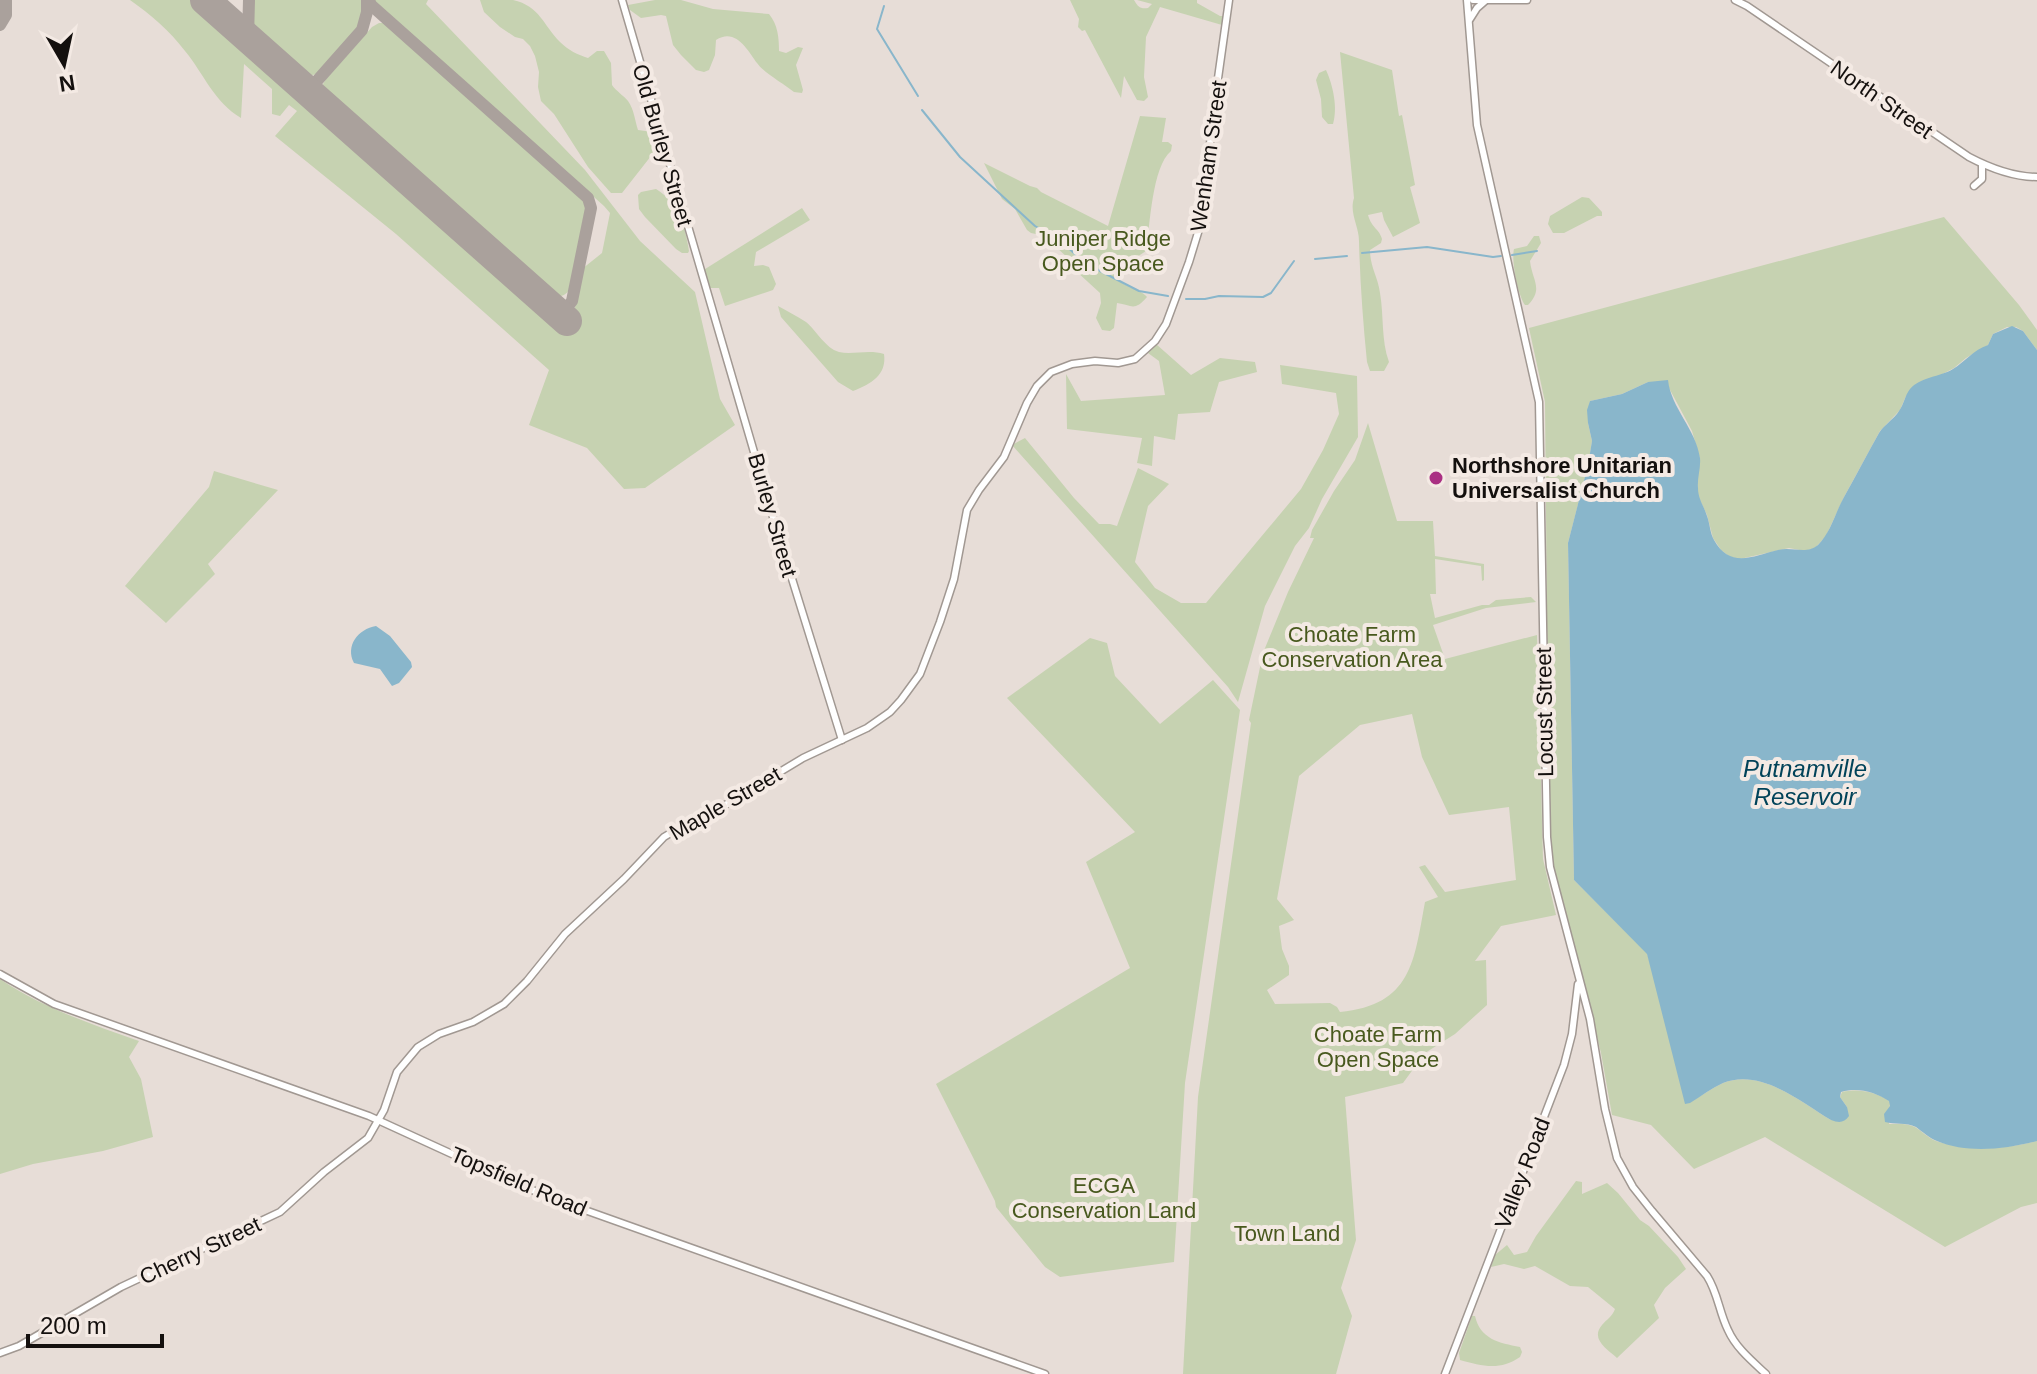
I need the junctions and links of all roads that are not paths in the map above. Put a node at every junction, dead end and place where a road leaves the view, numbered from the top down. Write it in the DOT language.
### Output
graph roads {
  1 [pos="622,0"];
  2 [pos="1229,0"];
  3 [pos="1467,0"];
  4 [pos="1473,0"];
  5 [pos="1485,0"];
  6 [pos="1527,0"];
  7 [pos="1735,0"];
  8 [pos="1470,19"];
  9 [pos="1982,164"];
  10 [pos="2037,177"];
  11 [pos="1974,186"];
  12 [pos="705,289"];
  13 [pos="1008,449"];
  14 [pos="842,740"];
  15 [pos="1577,968"];
  16 [pos="0,974"];
  17 [pos="379,1120"];
  18 [pos="0,1353"];
  19 [pos="1045,1374"];
  20 [pos="1445,1374"];
  21 [pos="1766,1374"];
  1 -- 12 [label="main road, Old Burley Street"];
  2 -- 13 [label="main road, Wenham Street"];
  3 -- 8 [label="main road, Locust Street"];
  4 -- 5 [label="main road"];
  5 -- 6 [label="main road"];
  5 -- 8 [label="main road"];
  7 -- 9 [label="main road, North Street"];
  8 -- 15 [label="main road, Locust Street"];
  9 -- 10 [label="main road, North Street"];
  9 -- 11 [label="main road"];
  12 -- 14 [label="main road, Burley Street"];
  13 -- 14 [label="main road, Maple Street"];
  14 -- 17 [label="main road, Maple Street"];
  15 -- 20 [label="main road, Valley Road"];
  15 -- 21 [label="main road, Locust Street"];
  16 -- 17 [label="main road, Topsfield Road"];
  17 -- 18 [label="main road, Cherry Street"];
  17 -- 19 [label="main road, Topsfield Road"];
}
